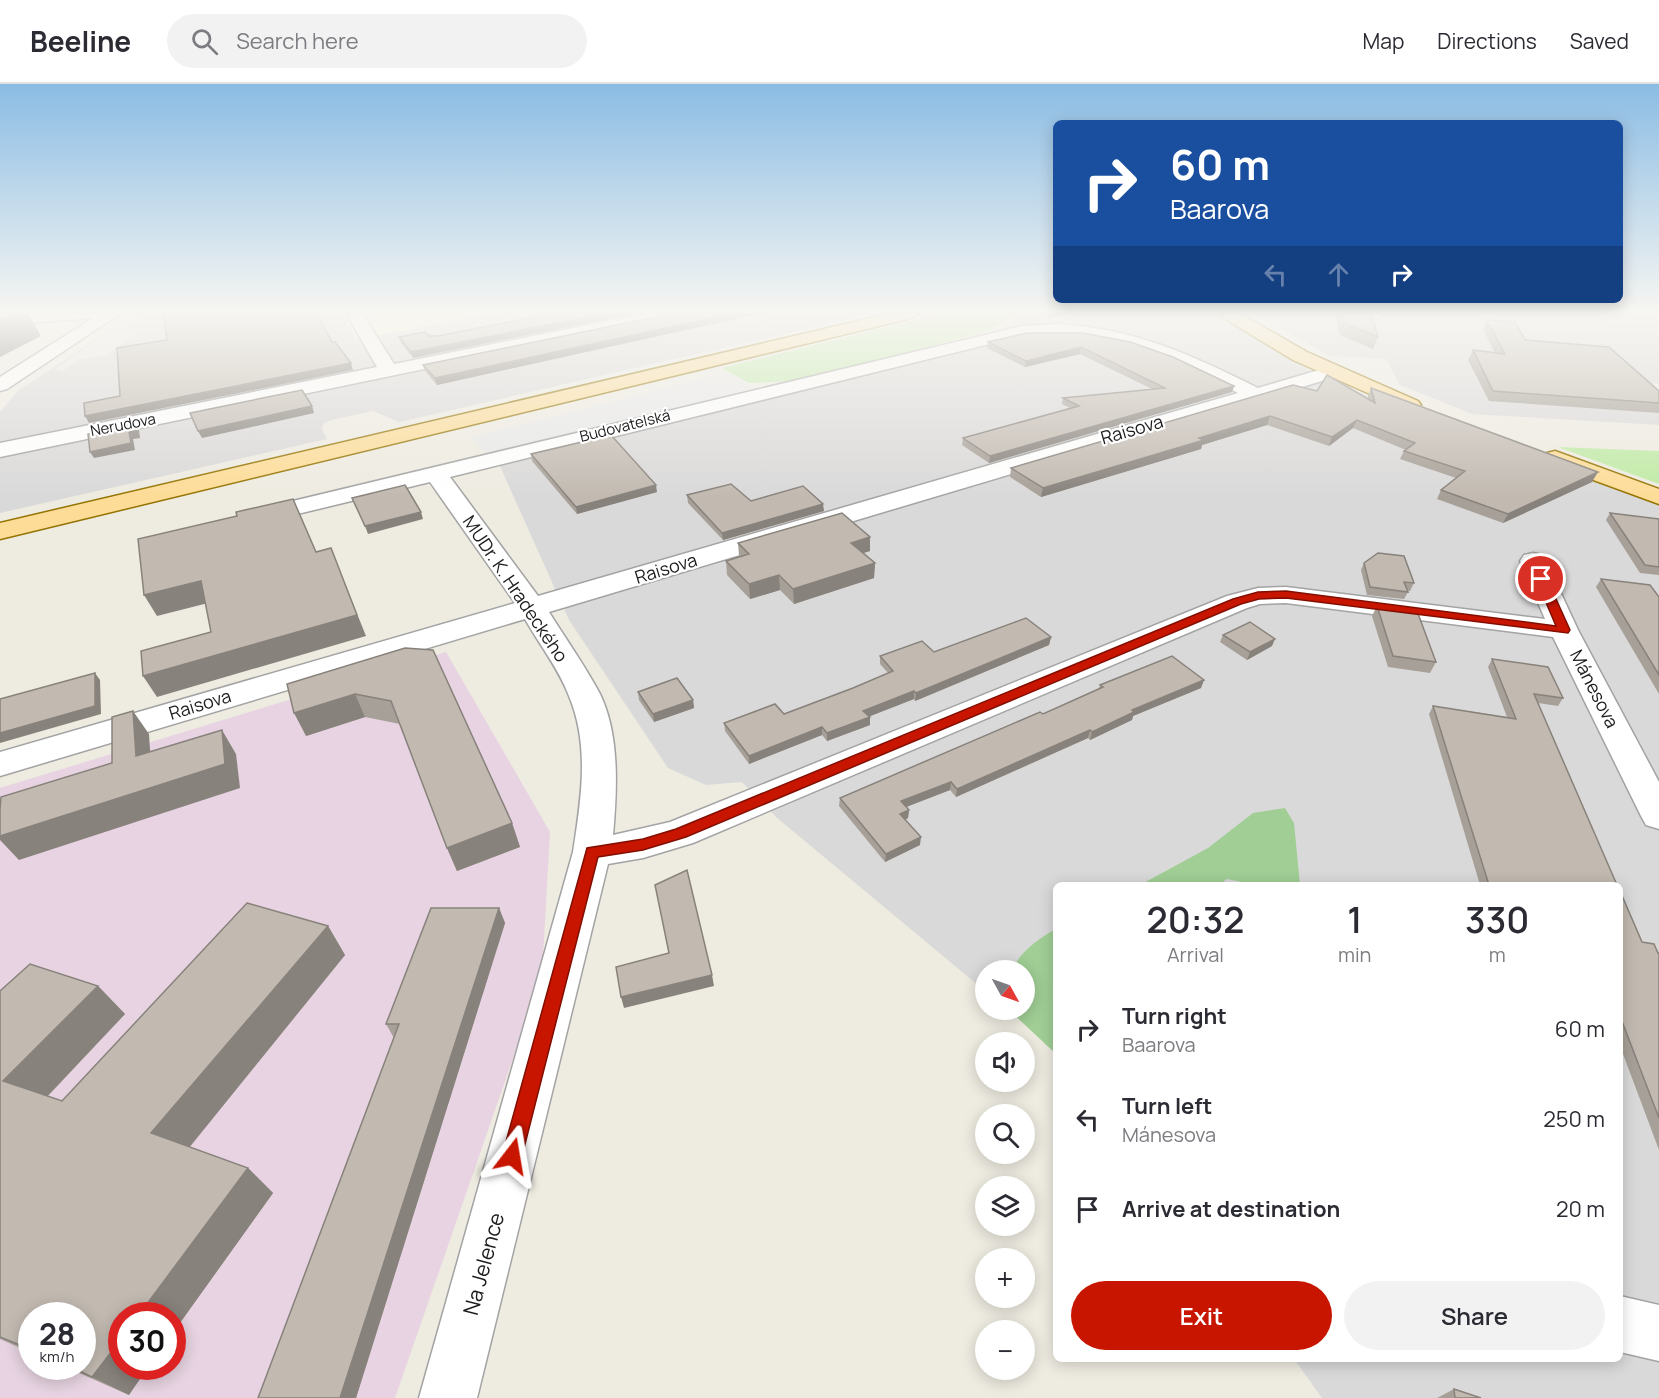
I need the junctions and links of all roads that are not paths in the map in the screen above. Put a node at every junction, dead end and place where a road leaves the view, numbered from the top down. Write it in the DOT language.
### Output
graph roads {
  1 [pos="18,374"];
  2 [pos="377,374"];
  3 [pos="655,374"];
  4 [pos="843,374"];
  5 [pos="1216,374"];
  6 [pos="1324,374"];
  7 [pos="1338,374"];
  8 [pos="0,386"];
  9 [pos="1255,394"];
  10 [pos="1426,410"];
  11 [pos="1530,449"];
  12 [pos="0,450"];
  13 [pos="435,473"];
  14 [pos="1659,497"];
  15 [pos="233,522"];
  16 [pos="0,531"];
  17 [pos="1533,561"];
  18 [pos="533,609"];
  19 [pos="1564,630"];
  20 [pos="0,764"];
  21 [pos="1659,816"];
  22 [pos="592,852"];
  23 [pos="1623,1324"];
  24 [pos="1659,1333"];
  25 [pos="448,1398"];
  1 -- 8 [label="street"];
  2 -- 12 [label="street, Nerudova"];
  3 -- 16 [label="main road"];
  4 -- 13 [label="street, Budovatelská"];
  5 -- 9 [label="street, Budovatelská"];
  6 -- 9 [label="street, Raisova"];
  7 -- 10 [label="main road"];
  9 -- 18 [label="street, Raisova"];
  11 -- 14 [label="main road"];
  13 -- 15 [label="street, Budovatelská"];
  13 -- 18 [label="street, MUDr. K. Hradeckého"];
  17 -- 19 [label="street, Mánesova"];
  18 -- 20 [label="street, Raisova"];
  18 -- 22 [label="street, MUDr. K. Hradeckého"];
  19 -- 21 [label="street, Mánesova"];
  19 -- 22 [label="street"];
  22 -- 25 [label="street, Na Jelence"];
  23 -- 24 [label="street"];
}
